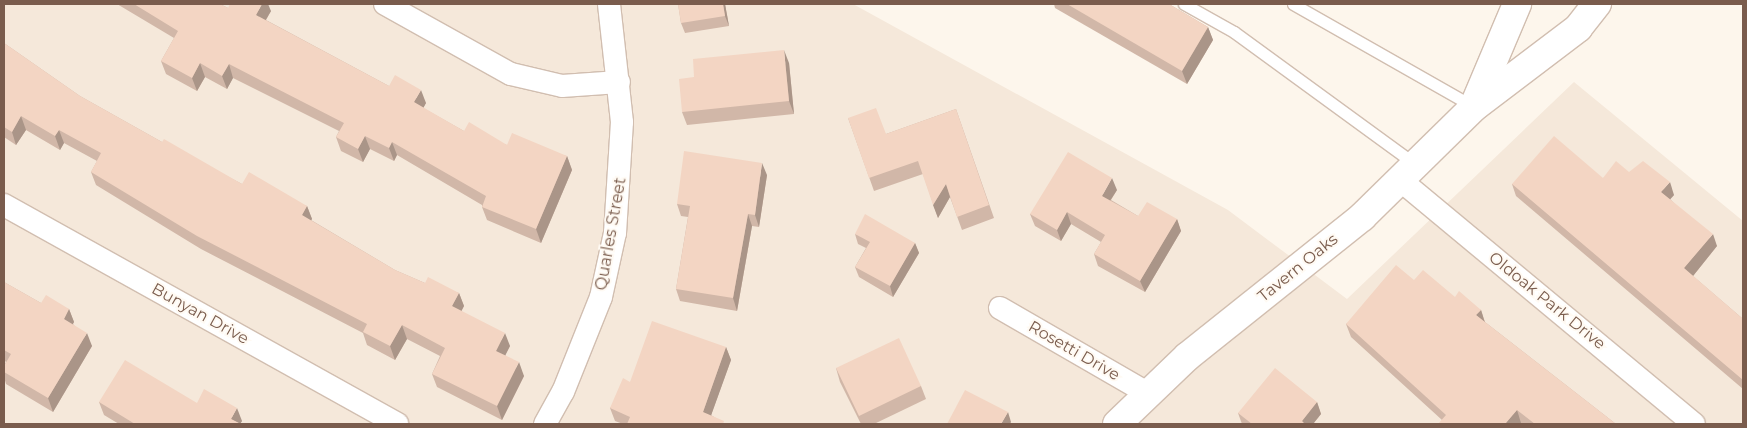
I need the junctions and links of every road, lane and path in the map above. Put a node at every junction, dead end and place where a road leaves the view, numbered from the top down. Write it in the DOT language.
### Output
graph roads {
  1 [pos="385,4"];
  2 [pos="609,4"];
  3 [pos="1184,4"];
  4 [pos="1293,4"];
  5 [pos="1517,4"];
  6 [pos="1597,4"];
  7 [pos="619,82"];
  8 [pos="1474,107"];
  9 [pos="1407,172"];
  10 [pos="4,205"];
  11 [pos="1000,308"];
  12 [pos="1147,393"];
  13 [pos="396,424"];
  14 [pos="545,424"];
  15 [pos="1117,424"];
  16 [pos="1694,424"];
  1 -- 7 [label="street"];
  2 -- 7 [label="street, Quarles Street"];
  3 -- 9 [label="lane"];
  4 -- 8 [label="lane"];
  5 -- 8 [label="street, Tavern Oaks"];
  6 -- 8 [label="street, Tavern Oaks"];
  7 -- 14 [label="street, Quarles Street"];
  8 -- 9 [label="street, Tavern Oaks"];
  9 -- 12 [label="street, Tavern Oaks"];
  9 -- 16 [label="street, Oldoak Park Drive"];
  10 -- 13 [label="street, Bunyan Drive"];
  11 -- 12 [label="street, Rosetti Drive"];
  12 -- 15 [label="street, Tavern Oaks"];
}
